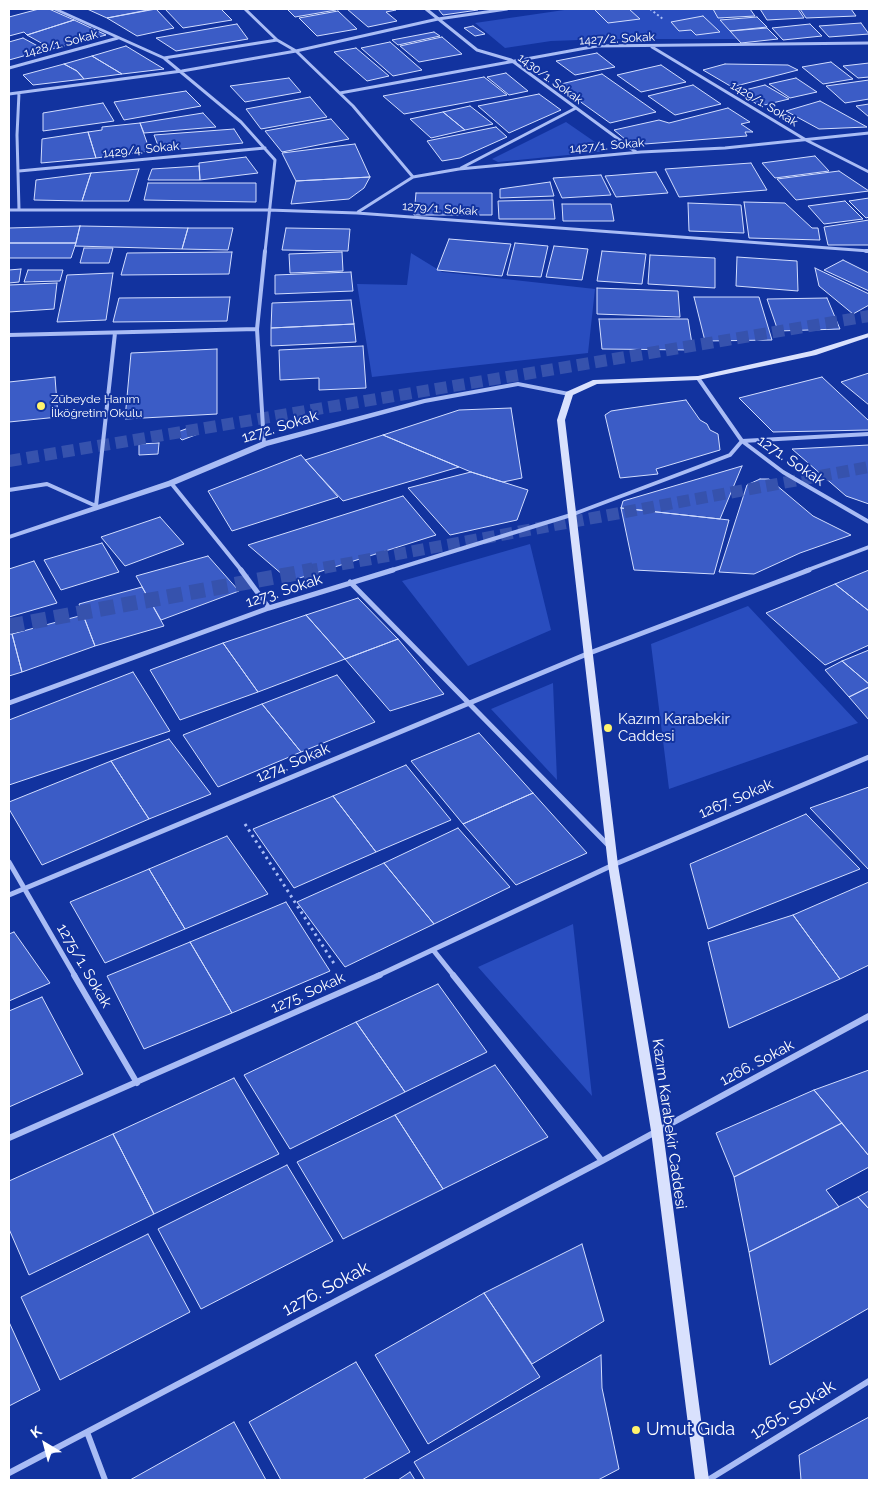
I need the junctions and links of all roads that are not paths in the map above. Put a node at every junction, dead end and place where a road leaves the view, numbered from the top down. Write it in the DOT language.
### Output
graph roads {
  1 [pos="55,9"];
  2 [pos="245,9"];
  3 [pos="426,9"];
  4 [pos="507,9"];
  5 [pos="438,19"];
  6 [pos="118,38"];
  7 [pos="277,40"];
  8 [pos="869,43"];
  9 [pos="651,46"];
  10 [pos="296,51"];
  11 [pos="164,58"];
  12 [pos="511,60"];
  13 [pos="9,68"];
  14 [pos="182,71"];
  15 [pos="19,93"];
  16 [pos="340,93"];
  17 [pos="9,94"];
  18 [pos="576,108"];
  19 [pos="869,133"];
  20 [pos="9,135"];
  21 [pos="17,135"];
  22 [pos="806,140"];
  23 [pos="265,148"];
  24 [pos="636,153"];
  25 [pos="459,169"];
  26 [pos="20,171"];
  27 [pos="869,172"];
  28 [pos="412,177"];
  29 [pos="9,210"];
  30 [pos="20,210"];
  31 [pos="268,210"];
  32 [pos="357,213"];
  33 [pos="869,251"];
  34 [pos="257,329"];
  35 [pos="115,333"];
  36 [pos="9,335"];
  37 [pos="869,336"];
  38 [pos="698,378"];
  39 [pos="569,394"];
  40 [pos="869,434"];
  41 [pos="742,441"];
  42 [pos="264,444"];
  43 [pos="170,483"];
  44 [pos="9,490"];
  45 [pos="96,506"];
  46 [pos="571,515"];
  47 [pos="869,522"];
  48 [pos="9,537"];
  49 [pos="869,547"];
  50 [pos="350,582"];
  51 [pos="269,608"];
  52 [pos="587,654"];
  53 [pos="9,703"];
  54 [pos="471,703"];
  55 [pos="869,757"];
  56 [pos="611,848"];
  57 [pos="9,862"];
  58 [pos="613,865"];
  59 [pos="25,889"];
  60 [pos="9,895"];
  61 [pos="434,951"];
  62 [pos="869,1016"];
  63 [pos="137,1083"];
  64 [pos="657,1131"];
  65 [pos="9,1138"];
  66 [pos="602,1161"];
  67 [pos="869,1381"];
  68 [pos="87,1432"];
  69 [pos="9,1473"];
  70 [pos="105,1480"];
  71 [pos="702,1480"];
  72 [pos="708,1480"];
  1 -- 6 [label="street"];
  2 -- 7 [label="street"];
  3 -- 5 [label="street, 1430/1. Sokak"];
  4 -- 5 [label="street"];
  5 -- 10 [label="street"];
  5 -- 12 [label="street, 1430/1. Sokak"];
  6 -- 11 [label="street"];
  6 -- 13 [label="street, 1428/1. Sokak"];
  7 -- 10 [label="street"];
  7 -- 11 [label="street"];
  8 -- 9 [label="street, 1427/2. Sokak"];
  9 -- 12 [label="street, 1427/2. Sokak"];
  9 -- 22 [label="street, 1429/1. Sokak"];
  10 -- 14 [label="street"];
  10 -- 16 [label="street"];
  11 -- 14 [label="street"];
  12 -- 16 [label="street, 1427/2. Sokak"];
  12 -- 18 [label="street, 1430/1. Sokak"];
  14 -- 15 [label="street"];
  14 -- 23 [label="street"];
  15 -- 17 [label="street"];
  15 -- 21 [label="street"];
  16 -- 28 [label="street"];
  18 -- 24 [label="street, 1430/1. Sokak"];
  18 -- 25 [label="street"];
  19 -- 22 [label="street, 1427/1. Sokak"];
  20 -- 21 [label="street"];
  21 -- 26 [label="street"];
  22 -- 24 [label="street, 1427/1. Sokak"];
  22 -- 27 [label="street, 1429/1. Sokak"];
  23 -- 26 [label="street, 1429/4. Sokak"];
  23 -- 31 [label="street"];
  24 -- 25 [label="street, 1427/1. Sokak"];
  25 -- 28 [label="street, 1427/1. Sokak"];
  26 -- 30 [label="street"];
  28 -- 32 [label="street, 1427/1. Sokak"];
  29 -- 30 [label="street, 1279/1. Sokak"];
  30 -- 31 [label="street, 1279/1. Sokak"];
  31 -- 32 [label="street, 1279/1. Sokak"];
  31 -- 34 [label="street"];
  32 -- 33 [label="street, 1279/1. Sokak"];
  34 -- 35 [label="street"];
  34 -- 42 [label="street"];
  35 -- 36 [label="street"];
  35 -- 45 [label="street"];
  37 -- 38 [label="main road"];
  38 -- 39 [label="main road"];
  38 -- 41 [label="street, 1271. Sokak"];
  39 -- 42 [label="street, 1272. Sokak"];
  39 -- 46 [label="main road, Kazım Karabekir Caddesi"];
  40 -- 41 [label="street"];
  41 -- 46 [label="street, 1273. Sokak"];
  41 -- 47 [label="street, 1271. Sokak"];
  42 -- 43 [label="street, 1272. Sokak"];
  43 -- 45 [label="street, 1272. Sokak"];
  43 -- 51 [label="street"];
  44 -- 45 [label="street"];
  45 -- 48 [label="street, 1272. Sokak"];
  46 -- 50 [label="street, 1273. Sokak"];
  46 -- 52 [label="main road, Kazım Karabekir Caddesi"];
  49 -- 52 [label="street, 1274. Sokak"];
  50 -- 51 [label="street, 1273. Sokak"];
  50 -- 54 [label="street"];
  51 -- 53 [label="street, 1273. Sokak"];
  52 -- 54 [label="street, 1274. Sokak"];
  52 -- 56 [label="main road, Kazım Karabekir Caddesi"];
  54 -- 56 [label="street"];
  54 -- 59 [label="street, 1274. Sokak"];
  55 -- 58 [label="street, 1267. Sokak"];
  56 -- 58 [label="main road, Kazım Karabekir Caddesi"];
  57 -- 59 [label="street, 1275/1. Sokak"];
  58 -- 61 [label="street, 1275. Sokak"];
  58 -- 64 [label="main road, Kazım Karabekir Caddesi"];
  59 -- 60 [label="street, 1274. Sokak"];
  59 -- 63 [label="street, 1275/1. Sokak"];
  61 -- 63 [label="street, 1275. Sokak"];
  61 -- 66 [label="street"];
  62 -- 64 [label="street, 1266. Sokak"];
  63 -- 65 [label="street, 1275. Sokak"];
  64 -- 66 [label="street, 1276. Sokak"];
  64 -- 71 [label="main road, Kazım Karabekir Caddesi"];
  66 -- 68 [label="street, 1276. Sokak"];
  67 -- 72 [label="street, 1265. Sokak"];
  68 -- 69 [label="street, 1276. Sokak"];
  68 -- 70 [label="street"];
}
